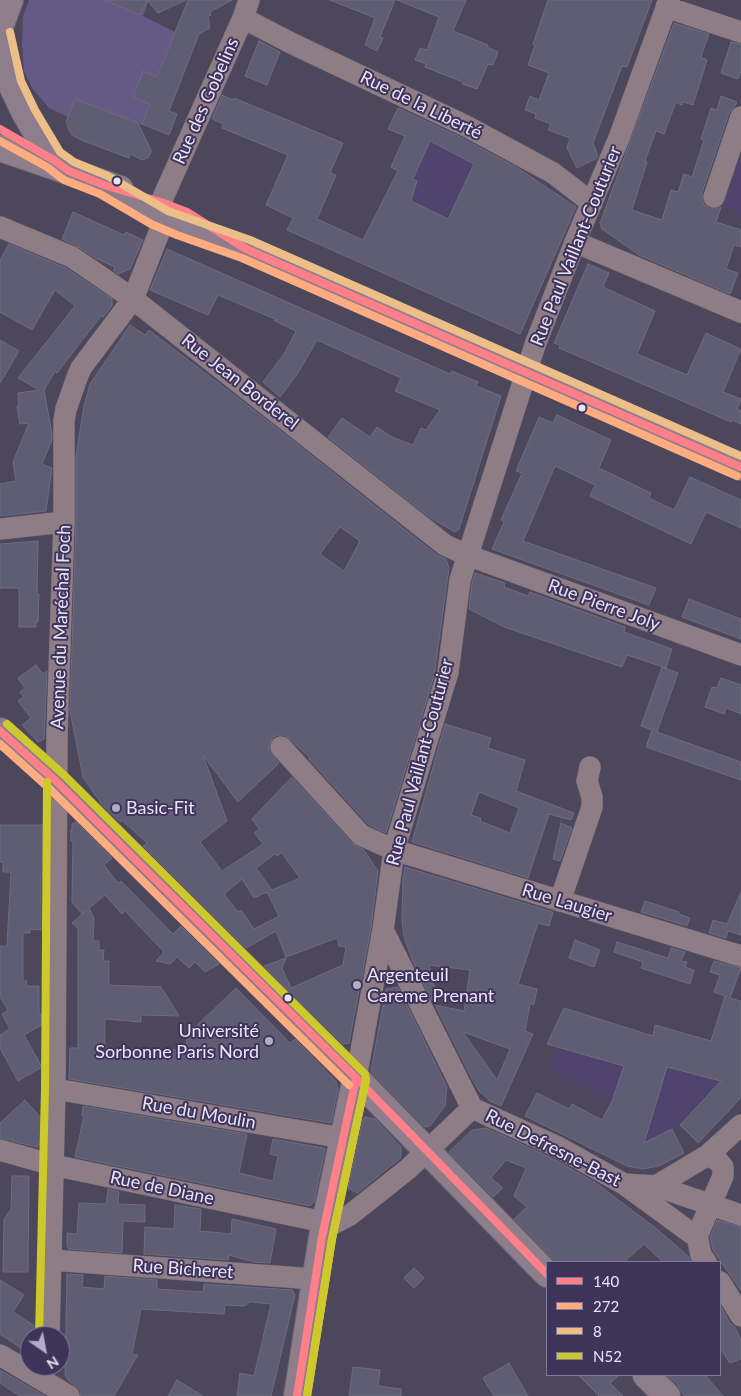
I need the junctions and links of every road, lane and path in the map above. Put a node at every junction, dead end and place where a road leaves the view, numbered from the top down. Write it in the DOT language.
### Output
graph roads {
  1 [pos="10,0"];
  2 [pos="667,4"];
  3 [pos="246,9"];
  4 [pos="0,27"];
  5 [pos="741,32"];
  6 [pos="0,34"];
  7 [pos="741,117"];
  8 [pos="0,129"];
  9 [pos="0,148"];
  10 [pos="0,163"];
  11 [pos="54,164"];
  12 [pos="714,197"];
  13 [pos="592,203"];
  14 [pos="163,211"];
  15 [pos="0,227"];
  16 [pos="575,242"];
  17 [pos="133,298"];
  18 [pos="741,312"];
  19 [pos="526,372"];
  20 [pos="741,466"];
  21 [pos="64,522"];
  22 [pos="0,529"];
  23 [pos="468,556"];
  24 [pos="741,655"];
  25 [pos="0,731"];
  26 [pos="281,747"];
  27 [pos="590,767"];
  28 [pos="57,782"];
  29 [pos="394,850"];
  30 [pos="560,900"];
  31 [pos="383,930"];
  32 [pos="741,956"];
  33 [pos="356,1078"];
  34 [pos="55,1089"];
  35 [pos="472,1108"];
  36 [pos="741,1125"];
  37 [pos="344,1138"];
  38 [pos="0,1150"];
  39 [pos="426,1151"];
  40 [pos="708,1155"];
  41 [pos="53,1165"];
  42 [pos="624,1184"];
  43 [pos="656,1186"];
  44 [pos="710,1204"];
  45 [pos="741,1215"];
  46 [pos="325,1222"];
  47 [pos="697,1236"];
  48 [pos="51,1260"];
  49 [pos="705,1261"];
  50 [pos="546,1273"];
  51 [pos="315,1279"];
  52 [pos="721,1284"];
  53 [pos="741,1316"];
  54 [pos="49,1326"];
  55 [pos="0,1355"];
  56 [pos="20,1363"];
  57 [pos="50,1376"];
  58 [pos="647,1376"];
  59 [pos="69,1396"];
  60 [pos="297,1396"];
  61 [pos="667,1396"];
  1 -- 4 [label="main road"];
  2 -- 5 [label="street"];
  2 -- 13 [label="street, Rue Paul Vaillant-Couturier"];
  3 -- 13 [label="street, Rue de la Liberté"];
  3 -- 14 [label="street, Rue des Gobelins"];
  6 -- 11 [label="main road"];
  7 -- 12 [label="street"];
  8 -- 11 [label="main road"];
  9 -- 11 [label="main road"];
  10 -- 11 [label="main road"];
  11 -- 14 [label="main road"];
  13 -- 16 [label="street, Rue Paul Vaillant-Couturier"];
  14 -- 17 [label="street, Rue des Gobelins"];
  14 -- 19 [label="main road"];
  15 -- 17 [label="street, Rue Jean Borderel"];
  16 -- 18 [label="street"];
  16 -- 19 [label="street, Rue Paul Vaillant-Couturier"];
  17 -- 21 [label="street, Avenue du Maréchal Foch"];
  17 -- 23 [label="street, Rue Jean Borderel"];
  19 -- 20 [label="main road"];
  19 -- 23 [label="street, Rue Paul Vaillant-Couturier"];
  21 -- 22 [label="street"];
  21 -- 28 [label="street, Avenue du Maréchal Foch"];
  23 -- 24 [label="street, Rue Pierre Joly"];
  23 -- 29 [label="street, Rue Paul Vaillant-Couturier"];
  25 -- 28 [label="main road"];
  26 -- 29 [label="street, Rue Laugier"];
  27 -- 30 [label="street"];
  28 -- 33 [label="main road"];
  28 -- 34 [label="street, Avenue du Maréchal Foch"];
  29 -- 30 [label="street, Rue Laugier"];
  29 -- 31 [label="street, Rue Paul Vaillant-Couturier"];
  30 -- 32 [label="street, Rue Laugier"];
  31 -- 33 [label="street, Rue Paul Vaillant-Couturier"];
  31 -- 35 [label="street, Rue Defresne-Bast"];
  33 -- 37 [label="main road"];
  33 -- 39 [label="main road"];
  34 -- 37 [label="street, Rue du Moulin"];
  34 -- 41 [label="street, Avenue du Maréchal Foch"];
  35 -- 39 [label="street"];
  35 -- 42 [label="street, Rue Defresne-Bast"];
  36 -- 40 [label="street"];
  37 -- 46 [label="main road"];
  38 -- 41 [label="street, Rue de Diane"];
  39 -- 46 [label="street"];
  39 -- 50 [label="main road"];
  40 -- 43 [label="street"];
  40 -- 44 [label="street"];
  41 -- 46 [label="street, Rue de Diane"];
  41 -- 48 [label="street, Avenue du Maréchal Foch"];
  42 -- 43 [label="street"];
  42 -- 47 [label="street, Rue Defresne-Bast"];
  43 -- 44 [label="street"];
  44 -- 45 [label="street"];
  44 -- 47 [label="street"];
  46 -- 51 [label="main road"];
  47 -- 49 [label="street"];
  48 -- 51 [label="street, Rue Bicheret"];
  48 -- 54 [label="street, Avenue du Maréchal Foch"];
  51 -- 60 [label="main road"];
  52 -- 53 [label="street"];
  55 -- 56 [label="street"];
  57 -- 59 [label="street"];
  58 -- 61 [label="main road"];
}
